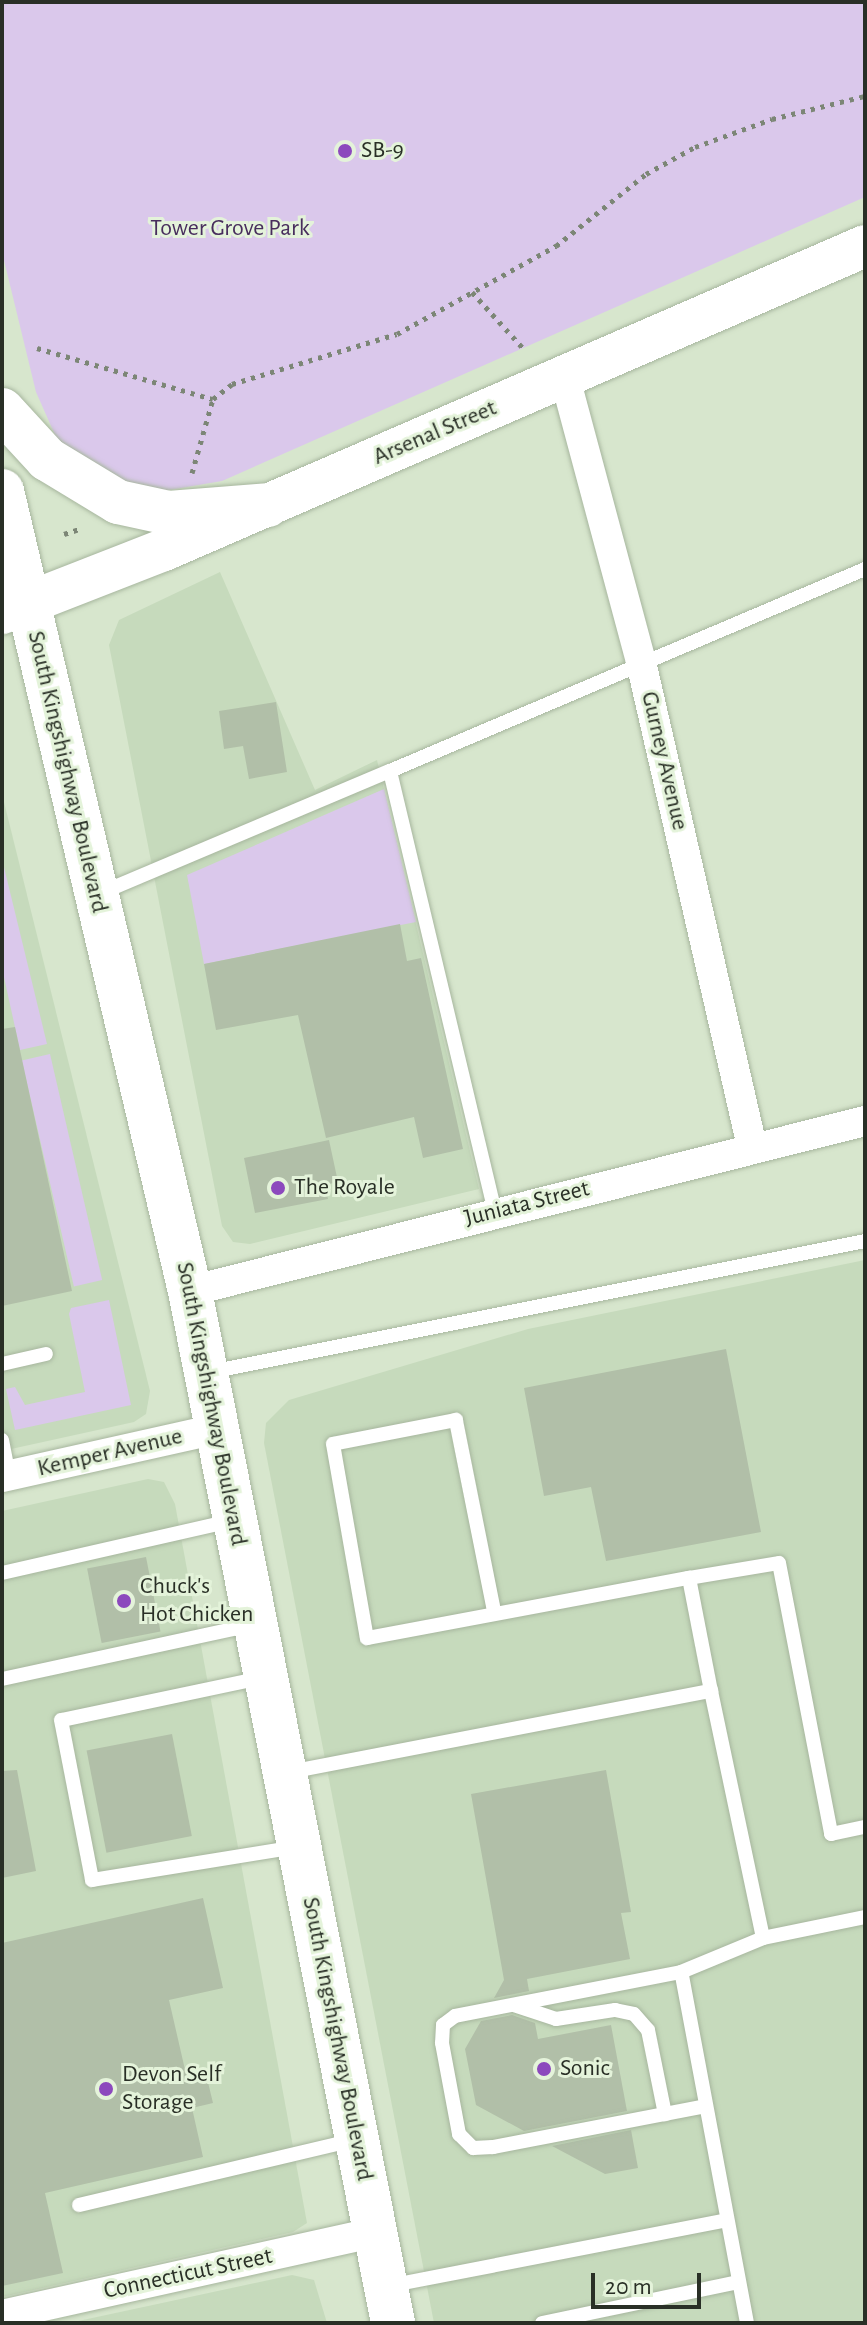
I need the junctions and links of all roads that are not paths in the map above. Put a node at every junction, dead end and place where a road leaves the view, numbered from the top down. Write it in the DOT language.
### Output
graph roads {
  1 [pos="865,246"];
  2 [pos="565,378"];
  3 [pos="2,410"];
  4 [pos="2,491"];
  5 [pos="268,505"];
  6 [pos="865,569"];
  7 [pos="15,609"];
  8 [pos="641,662"];
  9 [pos="390,771"];
  10 [pos="95,896"];
  11 [pos="865,1121"];
  12 [pos="752,1147"];
  13 [pos="495,1212"];
  14 [pos="865,1241"];
  15 [pos="190,1291"];
  16 [pos="46,1354"];
  17 [pos="2,1364"];
  18 [pos="206,1373"];
  19 [pos="217,1429"];
  20 [pos="2,1440"];
  21 [pos="5,1476"];
  22 [pos="235,1520"];
  23 [pos="2,1573"];
  24 [pos="689,1578"];
  25 [pos="494,1611"];
  26 [pos="255,1625"];
  27 [pos="266,1677"];
  28 [pos="2,1679"];
  29 [pos="711,1691"];
  30 [pos="285,1773"];
  31 [pos="865,1827"];
  32 [pos="299,1846"];
  33 [pos="865,1917"];
  34 [pos="763,1938"];
  35 [pos="681,1972"];
  36 [pos="512,2005"];
  37 [pos="705,2106"];
  38 [pos="665,2114"];
  39 [pos="357,2139"];
  40 [pos="79,2205"];
  41 [pos="726,2220"];
  42 [pos="375,2232"];
  43 [pos="738,2282"];
  44 [pos="389,2305"];
  45 [pos="2,2315"];
  46 [pos="542,2323"];
  47 [pos="747,2323"];
  1 -- 2 [label="main road, Arsenal Street"];
  2 -- 5 [label="main road, Arsenal Street"];
  2 -- 8 [label="street, Gurney Avenue"];
  3 -- 5 [label="main road"];
  4 -- 7 [label="main road, South Kingshighway Boulevard"];
  5 -- 7 [label="main road, Arsenal Street"];
  6 -- 8 [label="lane"];
  7 -- 10 [label="main road, South Kingshighway Boulevard"];
  8 -- 9 [label="lane"];
  8 -- 12 [label="street, Gurney Avenue"];
  9 -- 10 [label="lane"];
  9 -- 13 [label="lane"];
  10 -- 15 [label="main road, South Kingshighway Boulevard"];
  11 -- 12 [label="street, Juniata Street"];
  12 -- 13 [label="street, Juniata Street"];
  13 -- 15 [label="street, Juniata Street"];
  14 -- 18 [label="lane"];
  15 -- 18 [label="main road, South Kingshighway Boulevard"];
  16 -- 17 [label="lane"];
  18 -- 19 [label="main road, South Kingshighway Boulevard"];
  19 -- 21 [label="street, Kemper Avenue"];
  19 -- 22 [label="main road, South Kingshighway Boulevard"];
  20 -- 21 [label="lane"];
  22 -- 23 [label="lane"];
  22 -- 26 [label="main road, South Kingshighway Boulevard"];
  24 -- 25 [label="lane"];
  24 -- 29 [label="lane"];
  24 -- 31 [label="lane"];
  25 -- 25 [label="lane"];
  26 -- 27 [label="main road, South Kingshighway Boulevard"];
  26 -- 28 [label="lane"];
  27 -- 30 [label="main road, South Kingshighway Boulevard"];
  27 -- 32 [label="lane"];
  29 -- 30 [label="lane"];
  29 -- 34 [label="lane"];
  30 -- 32 [label="main road, South Kingshighway Boulevard"];
  32 -- 39 [label="main road, South Kingshighway Boulevard"];
  33 -- 34 [label="lane"];
  34 -- 35 [label="lane"];
  35 -- 36 [label="lane"];
  35 -- 37 [label="lane"];
  36 -- 38 [label="lane"];
  36 -- 38 [label="lane"];
  37 -- 38 [label="lane"];
  37 -- 41 [label="lane"];
  39 -- 40 [label="lane"];
  39 -- 42 [label="main road, South Kingshighway Boulevard"];
  41 -- 43 [label="lane"];
  41 -- 44 [label="lane"];
  42 -- 44 [label="main road, South Kingshighway Boulevard"];
  42 -- 45 [label="street, Connecticut Street"];
  43 -- 46 [label="lane"];
  43 -- 47 [label="lane"];
}
